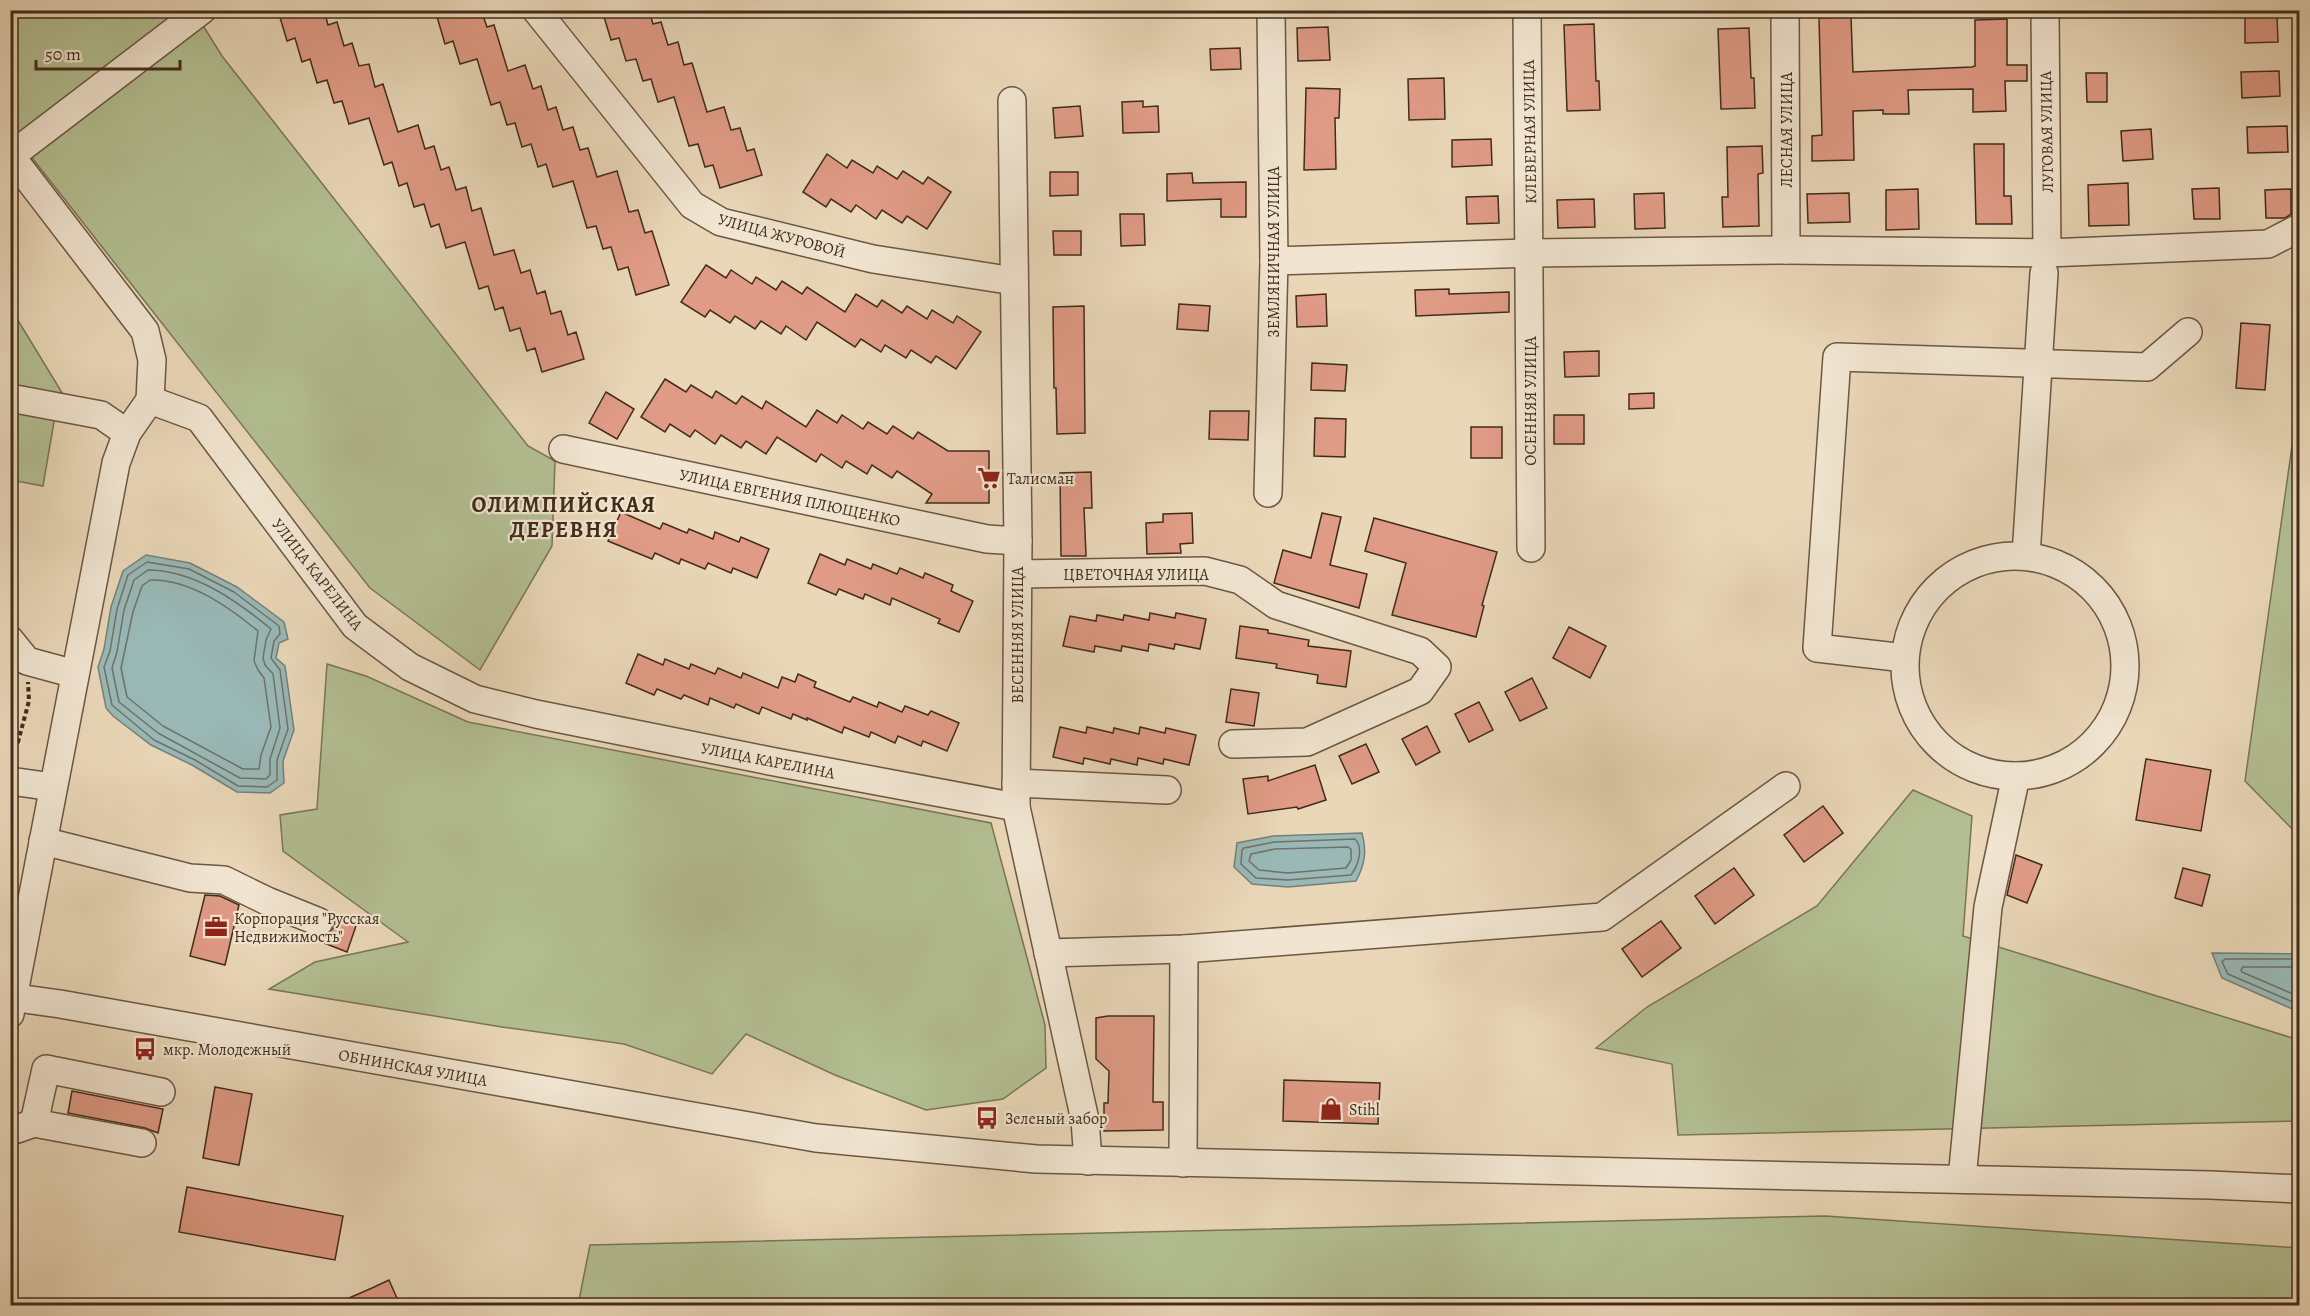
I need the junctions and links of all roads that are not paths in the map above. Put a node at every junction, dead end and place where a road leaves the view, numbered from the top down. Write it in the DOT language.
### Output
graph roads {
  1 [pos="202,10"];
  2 [pos="536,10"];
  3 [pos="1271,10"];
  4 [pos="1527,10"];
  5 [pos="1785,10"];
  6 [pos="2045,10"];
  7 [pos="1012,101"];
  8 [pos="11,155"];
  9 [pos="2300,228"];
  10 [pos="1786,250"];
  11 [pos="1530,253"];
  12 [pos="1274,261"];
  13 [pos="2046,263"];
  14 [pos="1014,281"];
  15 [pos="2188,332"];
  16 [pos="2038,363"];
  17 [pos="10,398"];
  18 [pos="150,400"];
  19 [pos="127,433"];
  20 [pos="563,449"];
  21 [pos="1268,493"];
  22 [pos="1018,541"];
  23 [pos="1530,548"];
  24 [pos="2026,556"];
  25 [pos="1018,574"];
  26 [pos="10,640"];
  27 [pos="1905,658"];
  28 [pos="19,659"];
  29 [pos="75,674"];
  30 [pos="1233,744"];
  31 [pos="2016,776"];
  32 [pos="10,781"];
  33 [pos="1786,786"];
  34 [pos="53,787"];
  35 [pos="1167,790"];
  36 [pos="1016,795"];
  37 [pos="43,841"];
  38 [pos="319,921"];
  39 [pos="1184,949"];
  40 [pos="1048,953"];
  41 [pos="12,1003"];
  42 [pos="161,1092"];
  43 [pos="22,1125"];
  44 [pos="142,1143"];
  45 [pos="1088,1161"];
  46 [pos="1183,1163"];
  47 [pos="1962,1179"];
  48 [pos="2300,1189"];
  1 -- 8 [label="street"];
  2 -- 14 [label="street, УЛИЦА ЖУРОВОЙ"];
  3 -- 12 [label="street, ЗЕМЛЯНИЧНАЯ УЛИЦА"];
  4 -- 11 [label="street, КЛЕВЕРНАЯ УЛИЦА"];
  5 -- 10 [label="street, ЛЕСНАЯ УЛИЦА"];
  6 -- 13 [label="street, ЛУГОВАЯ УЛИЦА"];
  7 -- 14 [label="street, ВЕСЕННЯЯ УЛИЦА"];
  8 -- 18 [label="street"];
  9 -- 13 [label="street"];
  10 -- 11 [label="street"];
  10 -- 13 [label="street"];
  11 -- 12 [label="street"];
  11 -- 23 [label="street, ОСЕННЯЯ УЛИЦА"];
  12 -- 21 [label="street, ЗЕМЛЯНИЧНАЯ УЛИЦА"];
  13 -- 16 [label="street, ЛУГОВАЯ УЛИЦА"];
  14 -- 22 [label="street, ВЕСЕННЯЯ УЛИЦА"];
  15 -- 16 [label="street"];
  16 -- 24 [label="street, ЛУГОВАЯ УЛИЦА"];
  16 -- 27 [label="street"];
  17 -- 19 [label="street"];
  18 -- 19 [label="street"];
  18 -- 36 [label="street, УЛИЦА КАРЕЛИНА"];
  19 -- 29 [label="street"];
  20 -- 22 [label="street, УЛИЦА ЕВГЕНИЯ ПЛЮЩЕНКО"];
  22 -- 25 [label="street, ВЕСЕННЯЯ УЛИЦА"];
  24 -- 27 [label="street"];
  24 -- 31 [label="street"];
  25 -- 30 [label="street, ЦВЕТОЧНАЯ УЛИЦА"];
  25 -- 36 [label="street, ВЕСЕННЯЯ УЛИЦА"];
  26 -- 28 [label="street"];
  27 -- 31 [label="street"];
  28 -- 29 [label="street"];
  29 -- 34 [label="street"];
  31 -- 47 [label="street"];
  32 -- 34 [label="street"];
  33 -- 39 [label="street"];
  34 -- 37 [label="street"];
  35 -- 36 [label="street, УЛИЦА КАРЕЛИНА"];
  36 -- 40 [label="street, ВЕСЕННЯЯ УЛИЦА"];
  37 -- 38 [label="street"];
  37 -- 41 [label="street"];
  39 -- 40 [label="street"];
  39 -- 46 [label="street"];
  40 -- 45 [label="street, ВЕСЕННЯЯ УЛИЦА"];
  41 -- 45 [label="street, ОБНИНСКАЯ УЛИЦА"];
  42 -- 43 [label="street"];
  43 -- 44 [label="street"];
  45 -- 46 [label="street, ОБНИНСКАЯ УЛИЦА"];
  46 -- 47 [label="street, ОБНИНСКАЯ УЛИЦА"];
  47 -- 48 [label="street, ОБНИНСКАЯ УЛИЦА"];
}
